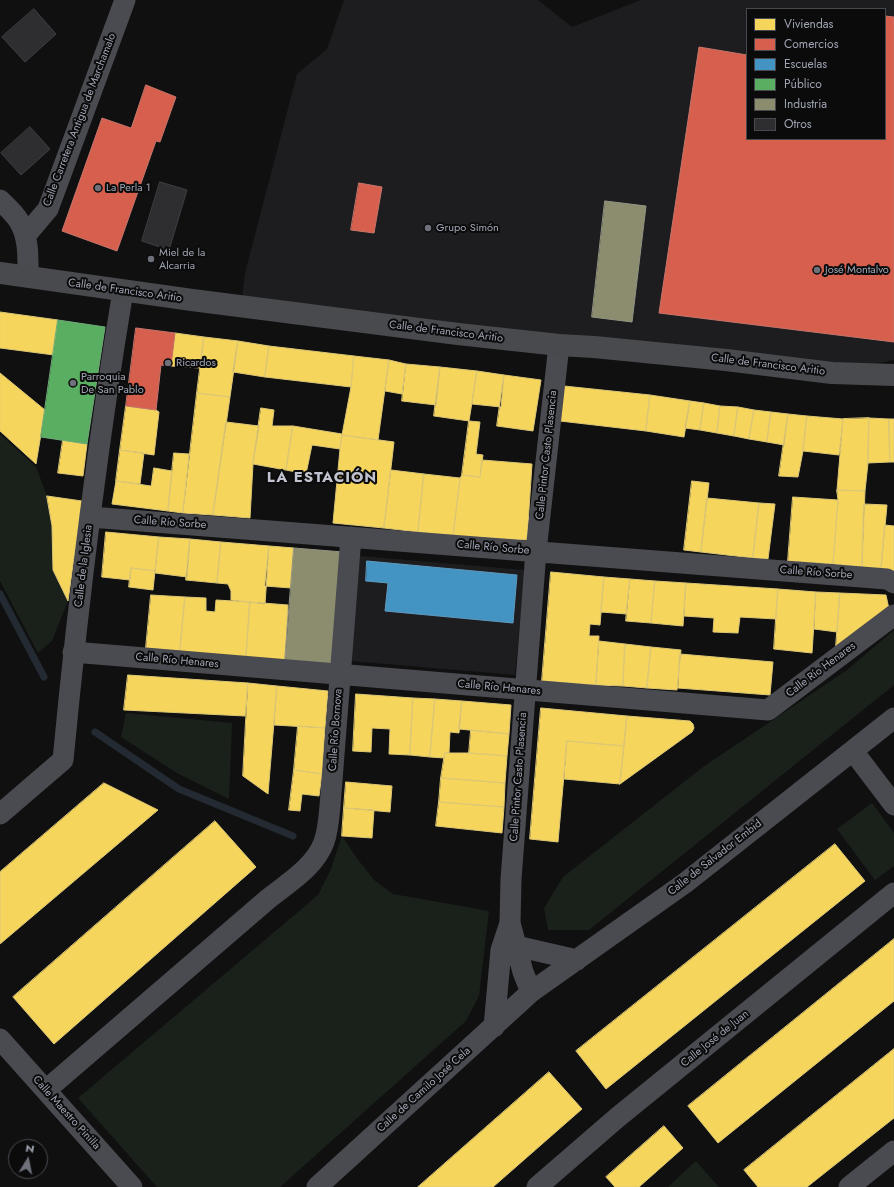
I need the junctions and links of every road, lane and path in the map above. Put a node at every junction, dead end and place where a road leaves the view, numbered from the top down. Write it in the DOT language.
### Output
graph roads {
  1 [pos="125,0"];
  2 [pos="0,200"];
  3 [pos="26,235"];
  4 [pos="0,273"];
  5 [pos="28,276"];
  6 [pos="123,291"];
  7 [pos="559,345"];
  8 [pos="894,375"];
  9 [pos="90,517"];
  10 [pos="351,537"];
  11 [pos="536,551"];
  12 [pos="894,583"];
  13 [pos="894,615"];
  14 [pos="73,652"];
  15 [pos="340,675"];
  16 [pos="525,690"];
  17 [pos="894,718"];
  18 [pos="853,751"];
  19 [pos="894,805"];
  20 [pos="0,814"];
  21 [pos="894,892"];
  22 [pos="510,923"];
  23 [pos="516,946"];
  24 [pos="577,960"];
  25 [pos="532,992"];
  26 [pos="494,1027"];
  27 [pos="0,1039"];
  28 [pos="46,1090"];
  29 [pos="894,1151"];
  30 [pos="132,1187"];
  31 [pos="317,1187"];
  32 [pos="537,1187"];
  33 [pos="850,1187"];
  1 -- 3 [label="street, Calle Carretera Antigua de Marchamalo"];
  2 -- 3 [label="street"];
  3 -- 5 [label="street"];
  4 -- 5 [label="main road, Calle de Francisco Aritio"];
  5 -- 6 [label="main road, Calle de Francisco Aritio"];
  6 -- 7 [label="main road, Calle de Francisco Aritio"];
  6 -- 9 [label="street, Calle de la Iglesia"];
  7 -- 8 [label="main road, Calle de Francisco Aritio"];
  7 -- 11 [label="street, Calle Pintor Casto Plasencia"];
  9 -- 10 [label="street, Calle Río Sorbe"];
  9 -- 14 [label="street, Calle de la Iglesia"];
  10 -- 11 [label="street, Calle Río Sorbe"];
  10 -- 15 [label="street, Calle Río Bornova"];
  11 -- 12 [label="street, Calle Río Sorbe"];
  11 -- 16 [label="street, Calle Pintor Casto Plasencia"];
  13 -- 16 [label="street, Calle Río Henares"];
  14 -- 15 [label="street, Calle Río Henares"];
  14 -- 20 [label="street, Calle de la Iglesia"];
  15 -- 16 [label="street, Calle Río Henares"];
  15 -- 28 [label="street, Calle Río Bornova"];
  16 -- 22 [label="street, Calle Pintor Casto Plasencia"];
  17 -- 18 [label="street, Calle de Salvador Embid"];
  18 -- 19 [label="street"];
  18 -- 24 [label="street, Calle de Salvador Embid"];
  21 -- 32 [label="street, Calle José de Juan"];
  22 -- 23 [label="street, Calle Pintor Casto Plasencia"];
  22 -- 26 [label="street, Calle Pintor Casto Plasencia"];
  23 -- 24 [label="street"];
  23 -- 25 [label="street, Calle Pintor Casto Plasencia"];
  24 -- 25 [label="street, Calle de Salvador Embid"];
  25 -- 26 [label="street, Calle de Camilo José Cela"];
  26 -- 31 [label="street, Calle de Camilo José Cela"];
  27 -- 28 [label="street, Calle Maestro Pinilla"];
  28 -- 30 [label="street, Calle Maestro Pinilla"];
  29 -- 33 [label="street"];
}
